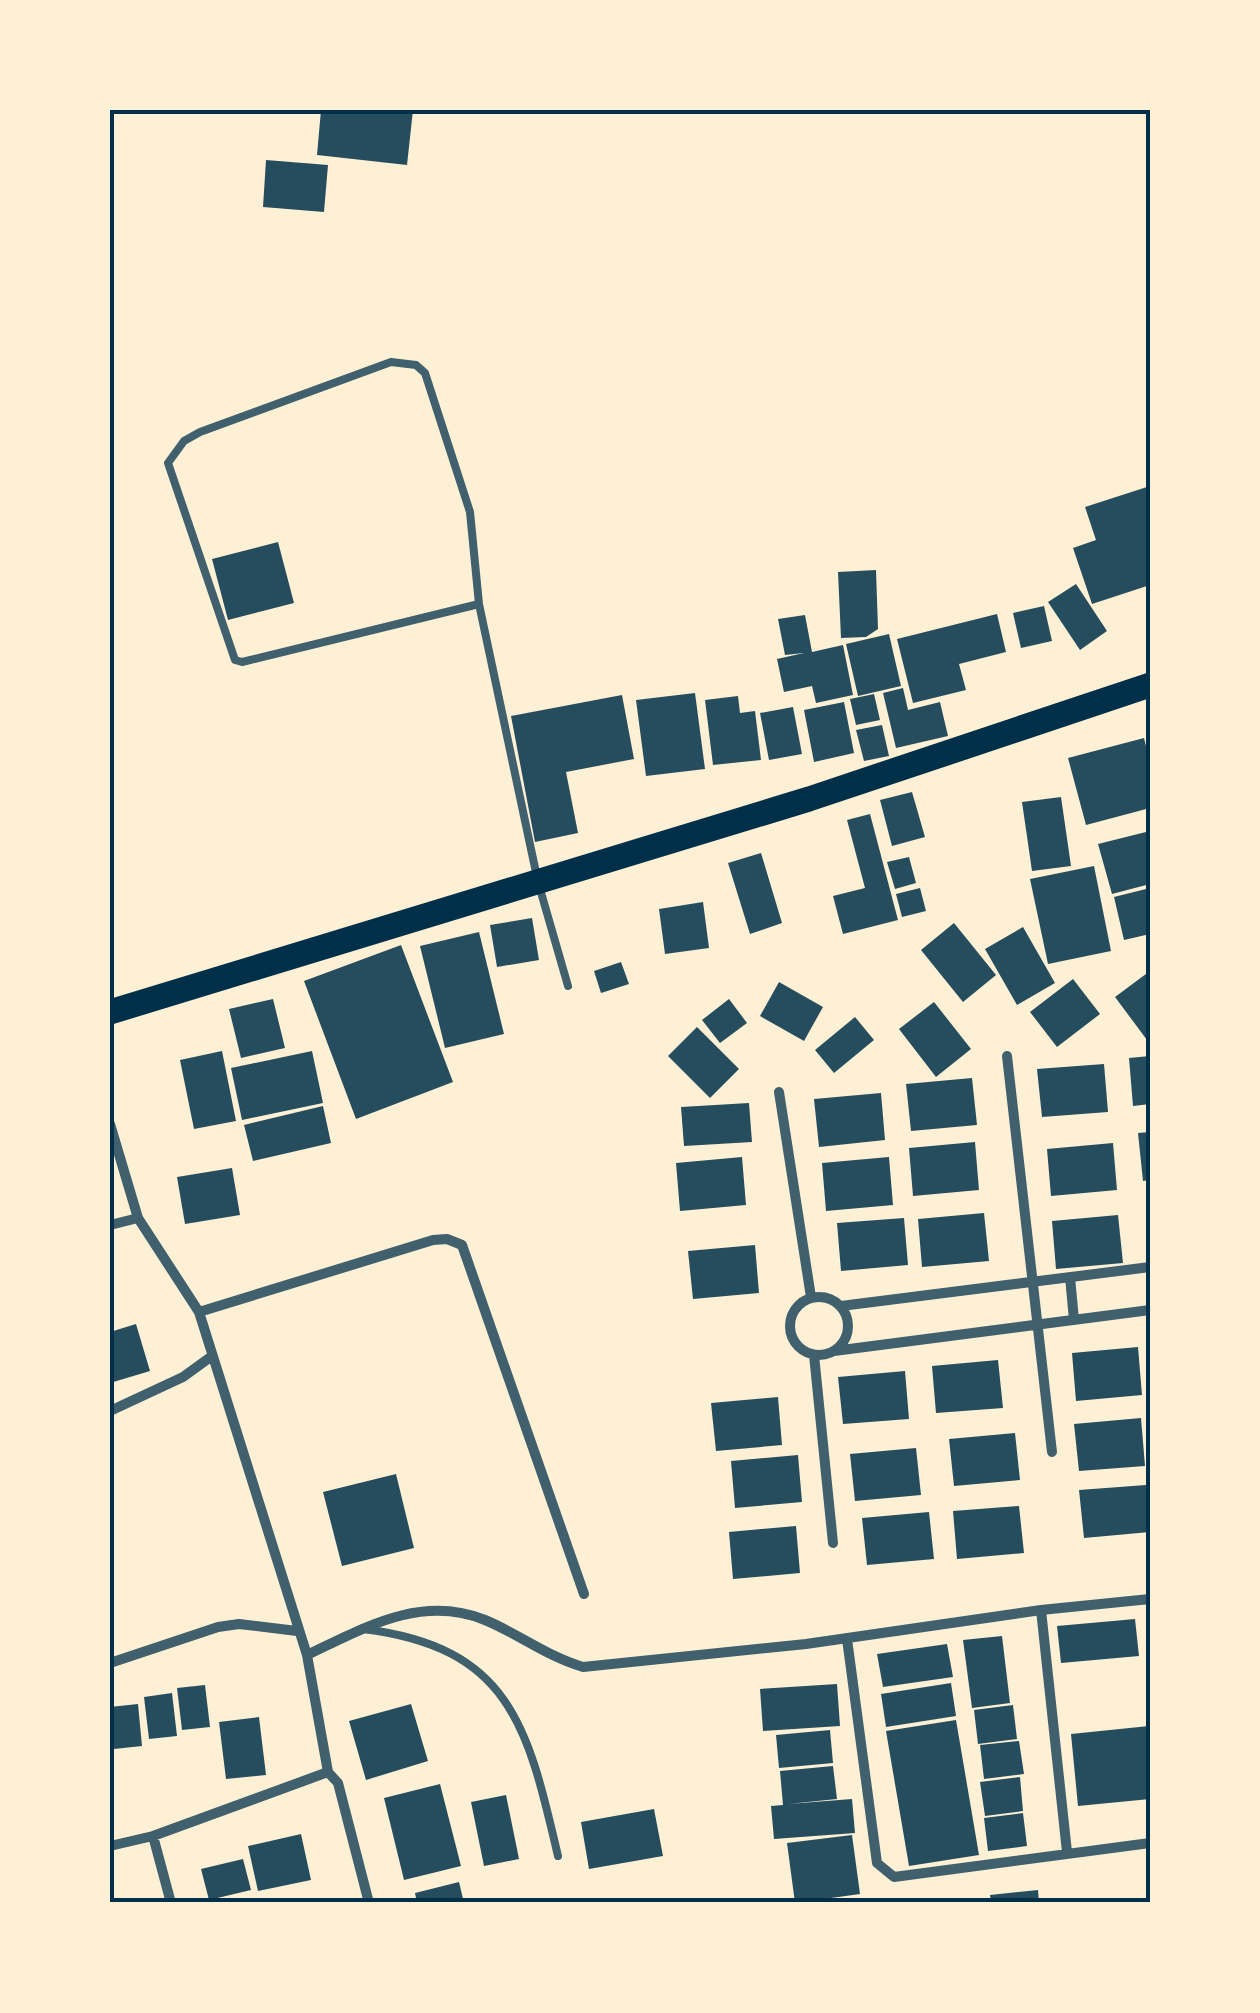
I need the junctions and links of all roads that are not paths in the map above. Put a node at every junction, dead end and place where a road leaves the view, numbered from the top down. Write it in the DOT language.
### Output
graph roads {
  1 [pos="479,604"];
  2 [pos="1149,687"];
  3 [pos="538,882"];
  4 [pos="568,986"];
  5 [pos="110,1012"];
  6 [pos="1007,1056"];
  7 [pos="780,1092"];
  8 [pos="110,1124"];
  9 [pos="138,1218"];
  10 [pos="110,1225"];
  11 [pos="1150,1268"];
  12 [pos="1070,1278"];
  13 [pos="1033,1282"];
  14 [pos="811,1298"];
  15 [pos="840,1306"];
  16 [pos="1150,1310"];
  17 [pos="199,1312"];
  18 [pos="1074,1320"];
  19 [pos="1038,1324"];
  20 [pos="834,1351"];
  21 [pos="814,1355"];
  22 [pos="212,1356"];
  23 [pos="110,1410"];
  24 [pos="1052,1452"];
  25 [pos="833,1542"];
  26 [pos="584,1594"];
  27 [pos="1150,1599"];
  28 [pos="1041,1610"];
  29 [pos="363,1629"];
  30 [pos="297,1631"];
  31 [pos="847,1639"];
  32 [pos="307,1655"];
  33 [pos="110,1664"];
  34 [pos="328,1772"];
  35 [pos="153,1836"];
  36 [pos="1150,1843"];
  37 [pos="110,1846"];
  38 [pos="1067,1852"];
  39 [pos="558,1856"];
  40 [pos="171,1903"];
  41 [pos="369,1903"];
  1 -- 1 [label="lane"];
  1 -- 3 [label="lane"];
  2 -- 3 [label="main road"];
  3 -- 4 [label="lane"];
  3 -- 5 [label="main road"];
  6 -- 13 [label="street"];
  7 -- 14 [label="street"];
  8 -- 9 [label="street"];
  9 -- 10 [label="street"];
  9 -- 17 [label="street"];
  11 -- 12 [label="street"];
  12 -- 13 [label="street"];
  12 -- 18 [label="street"];
  13 -- 15 [label="street"];
  13 -- 19 [label="street"];
  14 -- 15 [label="street"];
  14 -- 21 [label="street"];
  15 -- 20 [label="street"];
  16 -- 18 [label="street"];
  17 -- 22 [label="street"];
  17 -- 26 [label="street"];
  18 -- 19 [label="street"];
  19 -- 20 [label="street"];
  19 -- 24 [label="street"];
  20 -- 21 [label="street"];
  21 -- 25 [label="street"];
  22 -- 23 [label="street"];
  22 -- 30 [label="street"];
  27 -- 28 [label="street"];
  28 -- 31 [label="street"];
  28 -- 38 [label="street"];
  29 -- 31 [label="street"];
  29 -- 32 [label="street"];
  29 -- 39 [label="lane"];
  30 -- 32 [label="street"];
  30 -- 33 [label="street"];
  31 -- 38 [label="street"];
  32 -- 34 [label="street"];
  34 -- 35 [label="street"];
  34 -- 41 [label="street"];
  35 -- 37 [label="street"];
  35 -- 40 [label="street"];
  36 -- 38 [label="street"];
}
